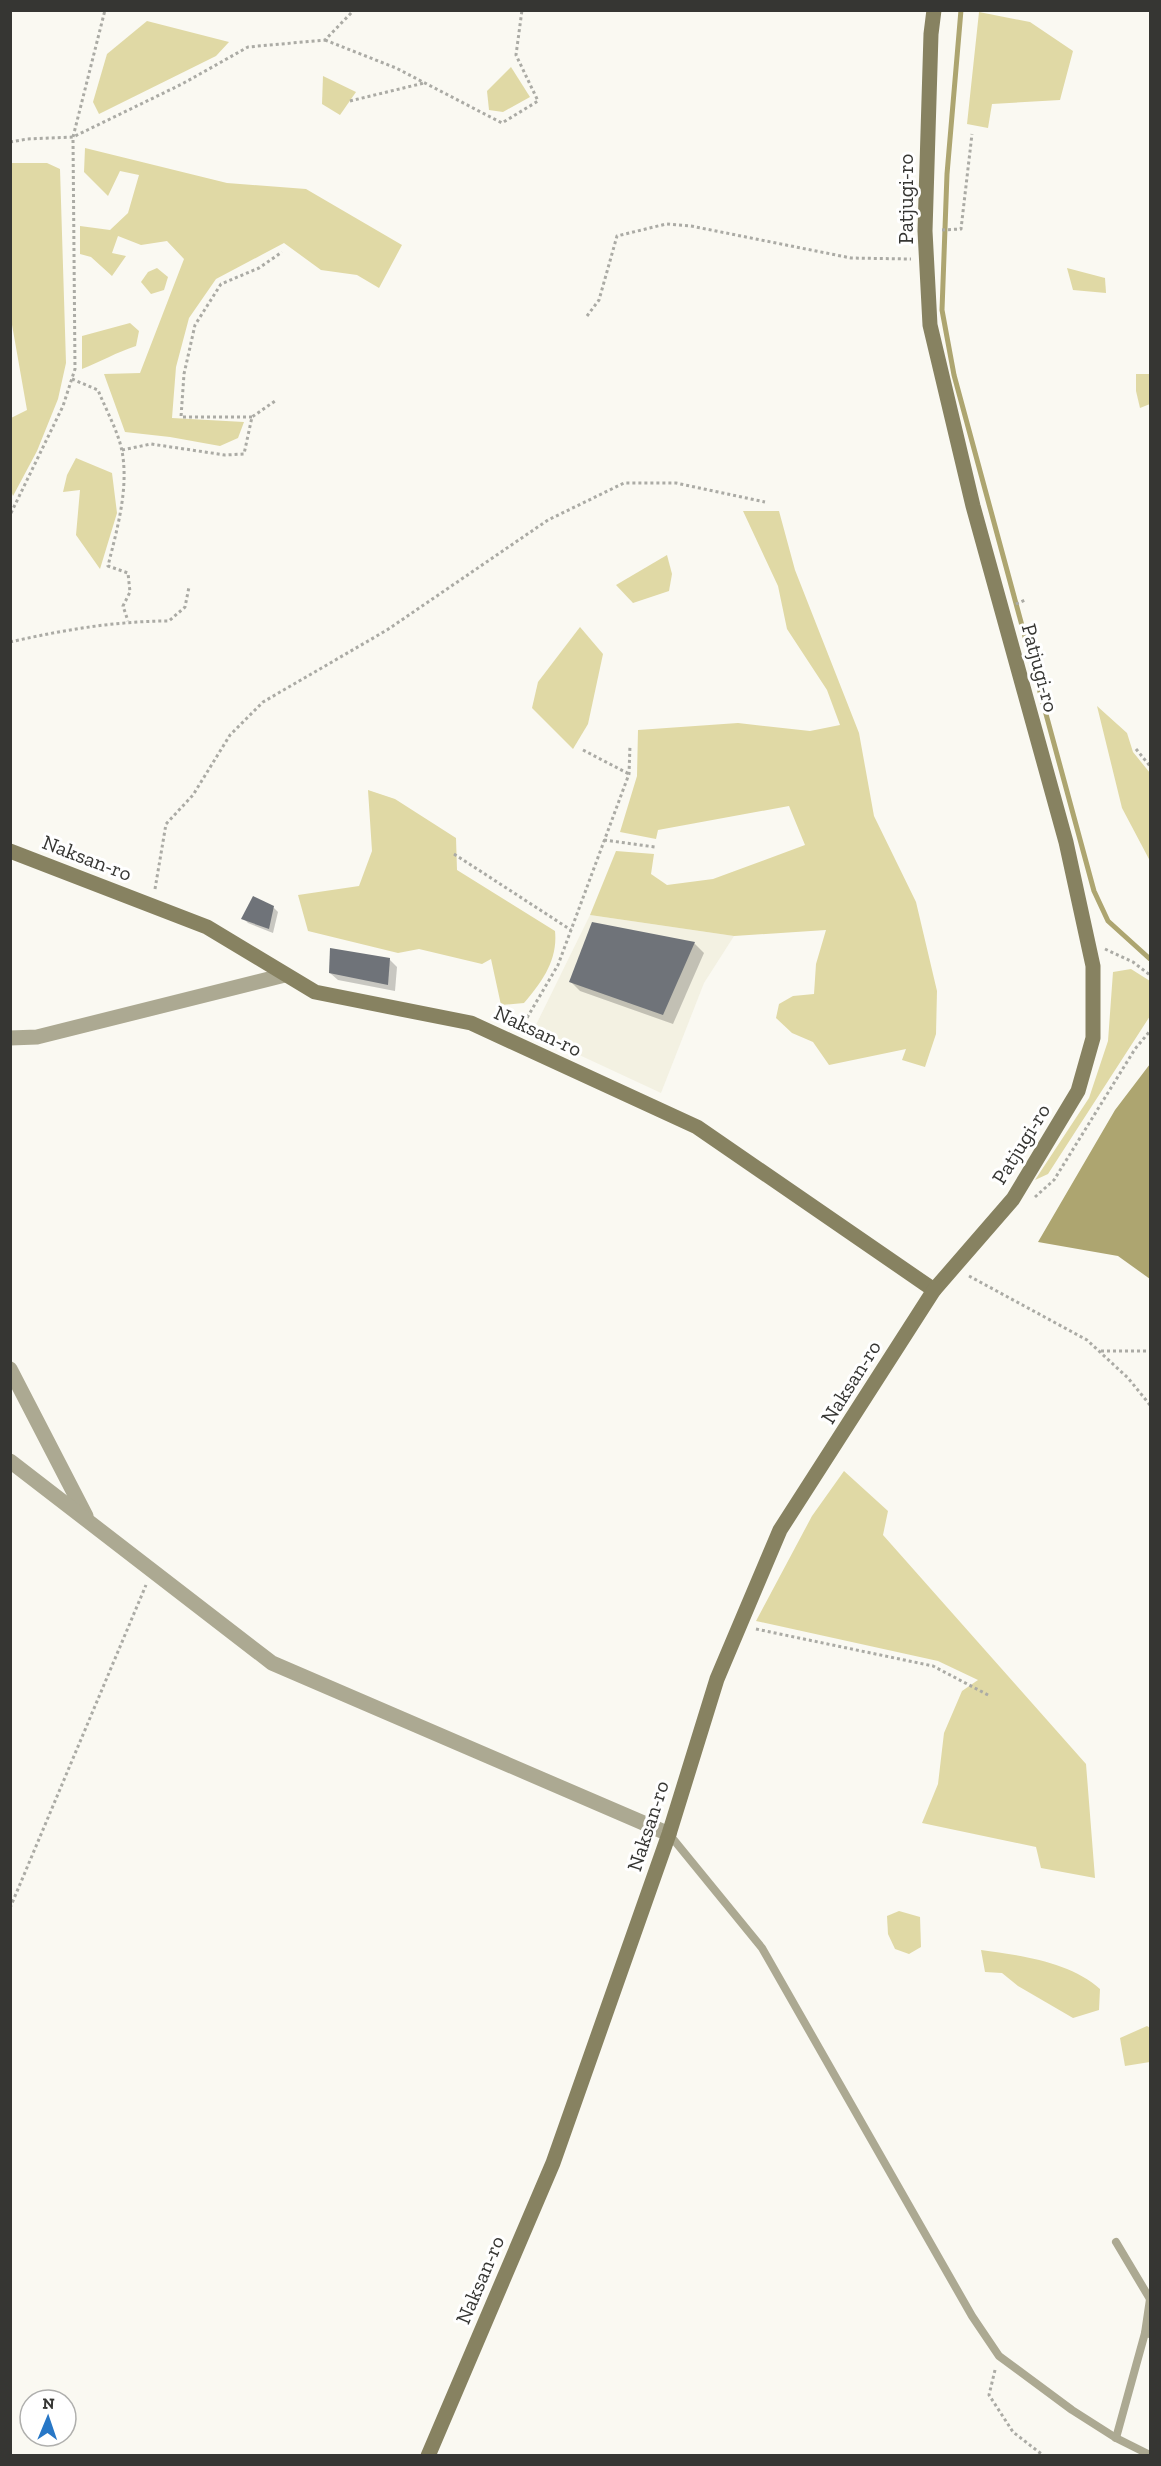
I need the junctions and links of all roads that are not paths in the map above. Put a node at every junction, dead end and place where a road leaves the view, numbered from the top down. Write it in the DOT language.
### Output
graph roads {
  1 [pos="934,10"];
  2 [pos="10,851"];
  3 [pos="285,975"];
  4 [pos="10,1038"];
  5 [pos="934,1290"];
  6 [pos="10,1369"];
  7 [pos="10,1461"];
  8 [pos="88,1521"];
  9 [pos="669,1834"];
  10 [pos="1116,2242"];
  11 [pos="1150,2299"];
  12 [pos="1148,2333"];
  13 [pos="1116,2438"];
  14 [pos="1150,2455"];
  15 [pos="428,2456"];
  1 -- 5 [label="street, Patjugi-ro"];
  2 -- 3 [label="street, Naksan-ro"];
  3 -- 4 [label="street"];
  3 -- 5 [label="street, Naksan-ro"];
  5 -- 9 [label="street, Naksan-ro"];
  6 -- 8 [label="street"];
  7 -- 8 [label="street"];
  8 -- 9 [label="street"];
  9 -- 13 [label="lane"];
  9 -- 15 [label="street, Naksan-ro"];
  10 -- 11 [label="lane"];
  11 -- 12 [label="lane"];
  12 -- 13 [label="lane"];
  13 -- 14 [label="lane"];
}
